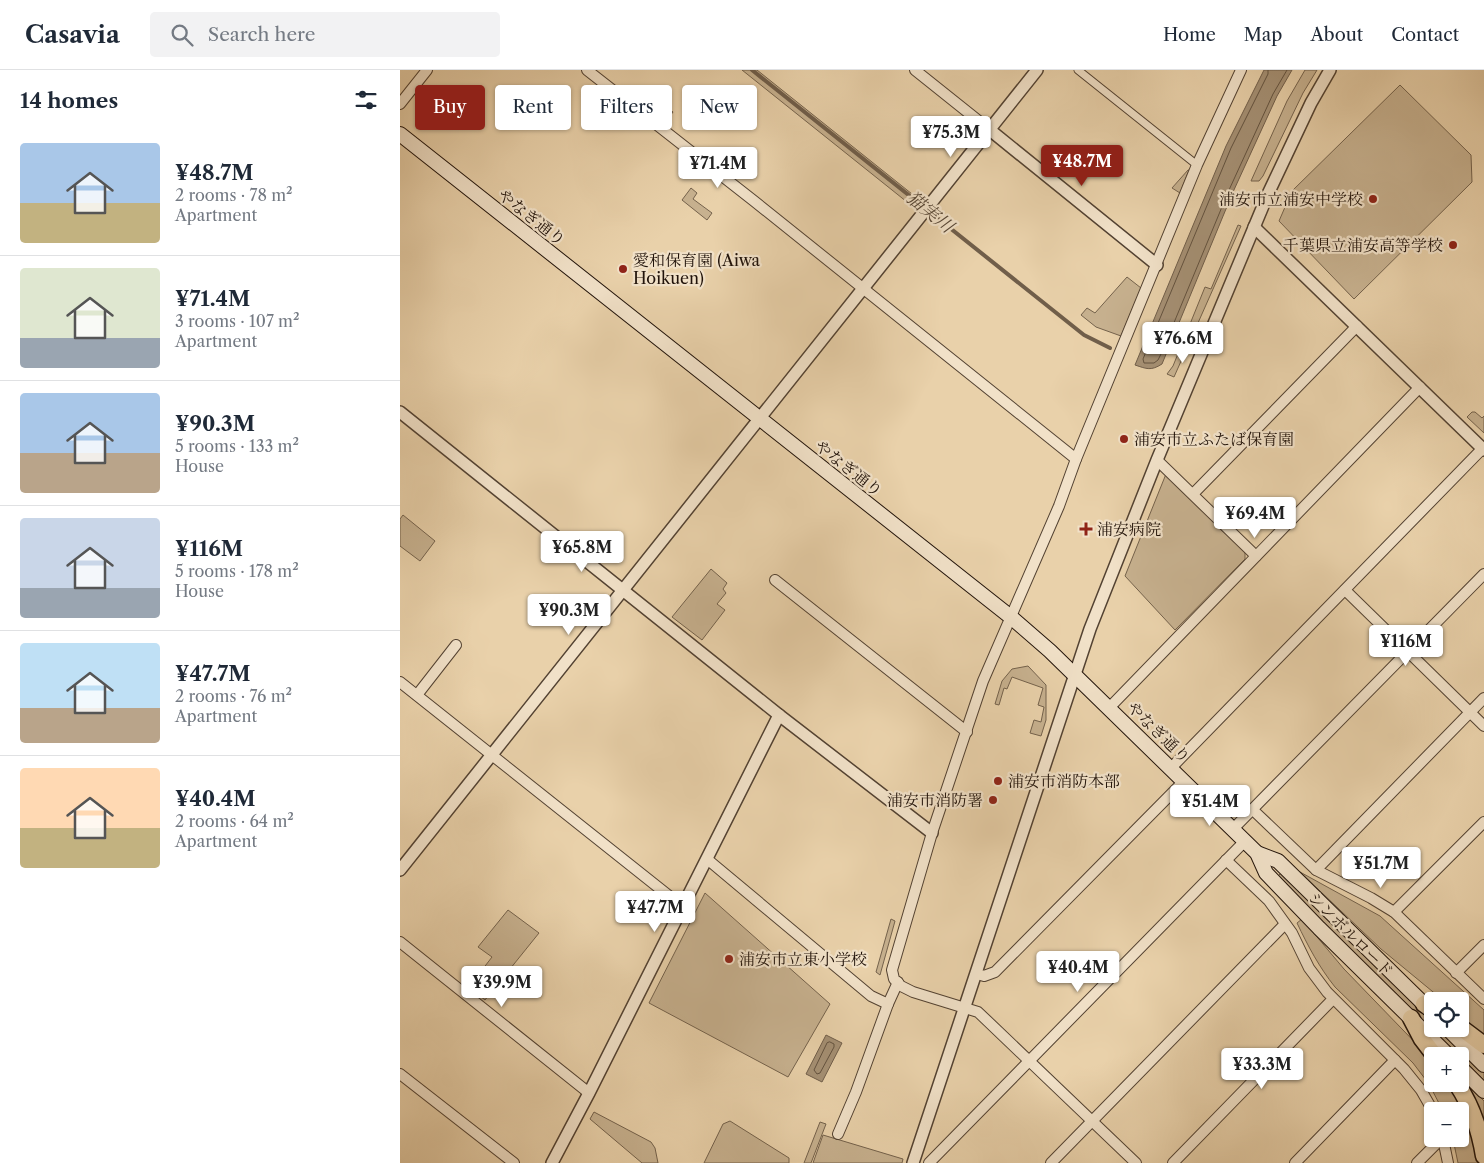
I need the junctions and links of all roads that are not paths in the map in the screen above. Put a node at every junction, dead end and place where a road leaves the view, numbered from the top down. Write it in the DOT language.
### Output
graph roads {
  1 [pos="427,70"];
  2 [pos="587,70"];
  3 [pos="914,70"];
  4 [pos="1037,70"];
  5 [pos="1078,70"];
  6 [pos="1241,70"];
  7 [pos="1330,70"];
  8 [pos="400,104"];
  9 [pos="990,130"];
  10 [pos="400,134"];
  11 [pos="1197,165"];
  12 [pos="1254,227"];
  13 [pos="1157,265"];
  14 [pos="863,289"];
  15 [pos="1358,326"];
  16 [pos="1420,387"];
  17 [pos="400,412"];
  18 [pos="759,420"];
  19 [pos="1483,449"];
  20 [pos="1076,459"];
  21 [pos="1157,460"];
  22 [pos="1193,494"];
  23 [pos="1256,556"];
  24 [pos="1484,574"];
  25 [pos="776,580"];
  26 [pos="623,589"];
  27 [pos="1345,590"];
  28 [pos="1012,618"];
  29 [pos="456,644"];
  30 [pos="1408,651"];
  31 [pos="1074,675"];
  32 [pos="400,682"];
  33 [pos="417,695"];
  34 [pos="1484,698"];
  35 [pos="1109,708"];
  36 [pos="1470,712"];
  37 [pos="779,715"];
  38 [pos="1484,726"];
  39 [pos="967,732"];
  40 [pos="492,754"];
  41 [pos="1171,768"];
  42 [pos="1184,781"];
  43 [pos="1253,810"];
  44 [pos="1484,822"];
  45 [pos="1233,829"];
  46 [pos="932,833"];
  47 [pos="1245,841"];
  48 [pos="1257,853"];
  49 [pos="707,859"];
  50 [pos="1226,860"];
  51 [pos="400,870"];
  52 [pos="1316,870"];
  53 [pos="683,906"];
  54 [pos="1394,912"];
  55 [pos="1285,924"];
  56 [pos="400,942"];
  57 [pos="1484,945"];
  58 [pos="1456,973"];
  59 [pos="976,974"];
  60 [pos="898,982"];
  61 [pos="1333,999"];
  62 [pos="1484,999"];
  63 [pos="1424,1003"];
  64 [pos="888,1004"];
  65 [pos="965,1007"];
  66 [pos="1411,1018"];
  67 [pos="1469,1034"];
  68 [pos="1456,1037"];
  69 [pos="1484,1045"];
  70 [pos="1428,1047"];
  71 [pos="1440,1047"];
  72 [pos="1030,1060"];
  73 [pos="1395,1060"];
  74 [pos="1484,1065"];
  75 [pos="400,1074"];
  76 [pos="1469,1076"];
  77 [pos="1484,1091"];
  78 [pos="1462,1092"];
  79 [pos="589,1093"];
  80 [pos="1428,1102"];
  81 [pos="1092,1121"];
  82 [pos="838,1134"];
  83 [pos="1434,1147"];
  84 [pos="1444,1147"];
  85 [pos="1484,1156"];
  86 [pos="917,1162"];
  87 [pos="514,1163"];
  88 [pos="552,1163"];
  89 [pos="929,1163"];
  90 [pos="1051,1163"];
  91 [pos="1136,1163"];
  92 [pos="1173,1163"];
  93 [pos="1295,1163"];
  94 [pos="1417,1163"];
  95 [pos="1448,1163"];
  1 -- 8 [label="street"];
  2 -- 14 [label="street"];
  3 -- 9 [label="street"];
  4 -- 9 [label="street"];
  5 -- 11 [label="street"];
  6 -- 11 [label="street"];
  7 -- 12 [label="street"];
  9 -- 13 [label="street"];
  9 -- 14 [label="street"];
  10 -- 18 [label="main road, やなぎ通り"];
  11 -- 13 [label="street"];
  12 -- 15 [label="street"];
  12 -- 21 [label="street"];
  13 -- 20 [label="street"];
  14 -- 18 [label="street"];
  14 -- 20 [label="street"];
  15 -- 16 [label="street"];
  15 -- 22 [label="street"];
  16 -- 19 [label="street"];
  16 -- 23 [label="street"];
  17 -- 26 [label="street"];
  18 -- 26 [label="street"];
  18 -- 28 [label="main road, やなぎ通り"];
  19 -- 27 [label="street"];
  20 -- 28 [label="street"];
  21 -- 22 [label="street"];
  21 -- 31 [label="street"];
  22 -- 23 [label="street"];
  23 -- 35 [label="street"];
  24 -- 30 [label="street"];
  25 -- 39 [label="street"];
  26 -- 37 [label="street"];
  26 -- 40 [label="street"];
  27 -- 30 [label="street"];
  27 -- 41 [label="street"];
  28 -- 31 [label="main road, やなぎ通り"];
  28 -- 39 [label="street"];
  29 -- 33 [label="street"];
  30 -- 36 [label="street"];
  30 -- 43 [label="street"];
  31 -- 35 [label="main road, やなぎ通り"];
  31 -- 59 [label="street"];
  32 -- 33 [label="street"];
  33 -- 40 [label="street"];
  34 -- 36 [label="street"];
  35 -- 41 [label="main road, やなぎ通り"];
  36 -- 38 [label="street"];
  36 -- 52 [label="street"];
  37 -- 46 [label="street"];
  37 -- 49 [label="street"];
  39 -- 46 [label="street"];
  40 -- 51 [label="street"];
  40 -- 53 [label="street"];
  41 -- 42 [label="main road, やなぎ通り"];
  42 -- 45 [label="main road, やなぎ通り"];
  42 -- 59 [label="street"];
  43 -- 45 [label="street"];
  43 -- 52 [label="street"];
  44 -- 54 [label="street"];
  45 -- 47 [label="main road, やなぎ通り"];
  46 -- 60 [label="street"];
  47 -- 48 [label="main road, やなぎ通り"];
  47 -- 50 [label="street"];
  48 -- 63 [label="main road, シンボルロード"];
  48 -- 66 [label="main road, シンボルロード"];
  49 -- 53 [label="street"];
  49 -- 64 [label="street"];
  50 -- 55 [label="street"];
  50 -- 72 [label="street"];
  52 -- 54 [label="street"];
  53 -- 79 [label="street"];
  54 -- 58 [label="street"];
  55 -- 61 [label="street"];
  55 -- 81 [label="street"];
  56 -- 79 [label="street"];
  57 -- 58 [label="street"];
  58 -- 62 [label="street"];
  59 -- 65 [label="street"];
  60 -- 64 [label="street"];
  60 -- 65 [label="street"];
  61 -- 73 [label="street"];
  61 -- 92 [label="street"];
  64 -- 82 [label="street"];
  65 -- 72 [label="street"];
  65 -- 86 [label="street"];
  66 -- 70 [label="highway"];
  66 -- 71 [label="main road, シンボルロード"];
  67 -- 69 [label="highway"];
  68 -- 74 [label="main road"];
  72 -- 81 [label="street"];
  72 -- 89 [label="street"];
  73 -- 80 [label="street"];
  73 -- 93 [label="street"];
  75 -- 87 [label="street"];
  76 -- 77 [label="main road"];
  78 -- 85 [label="highway"];
  79 -- 88 [label="street"];
  81 -- 90 [label="street"];
  81 -- 91 [label="street"];
  83 -- 94 [label="street"];
  84 -- 95 [label="street"];
}
